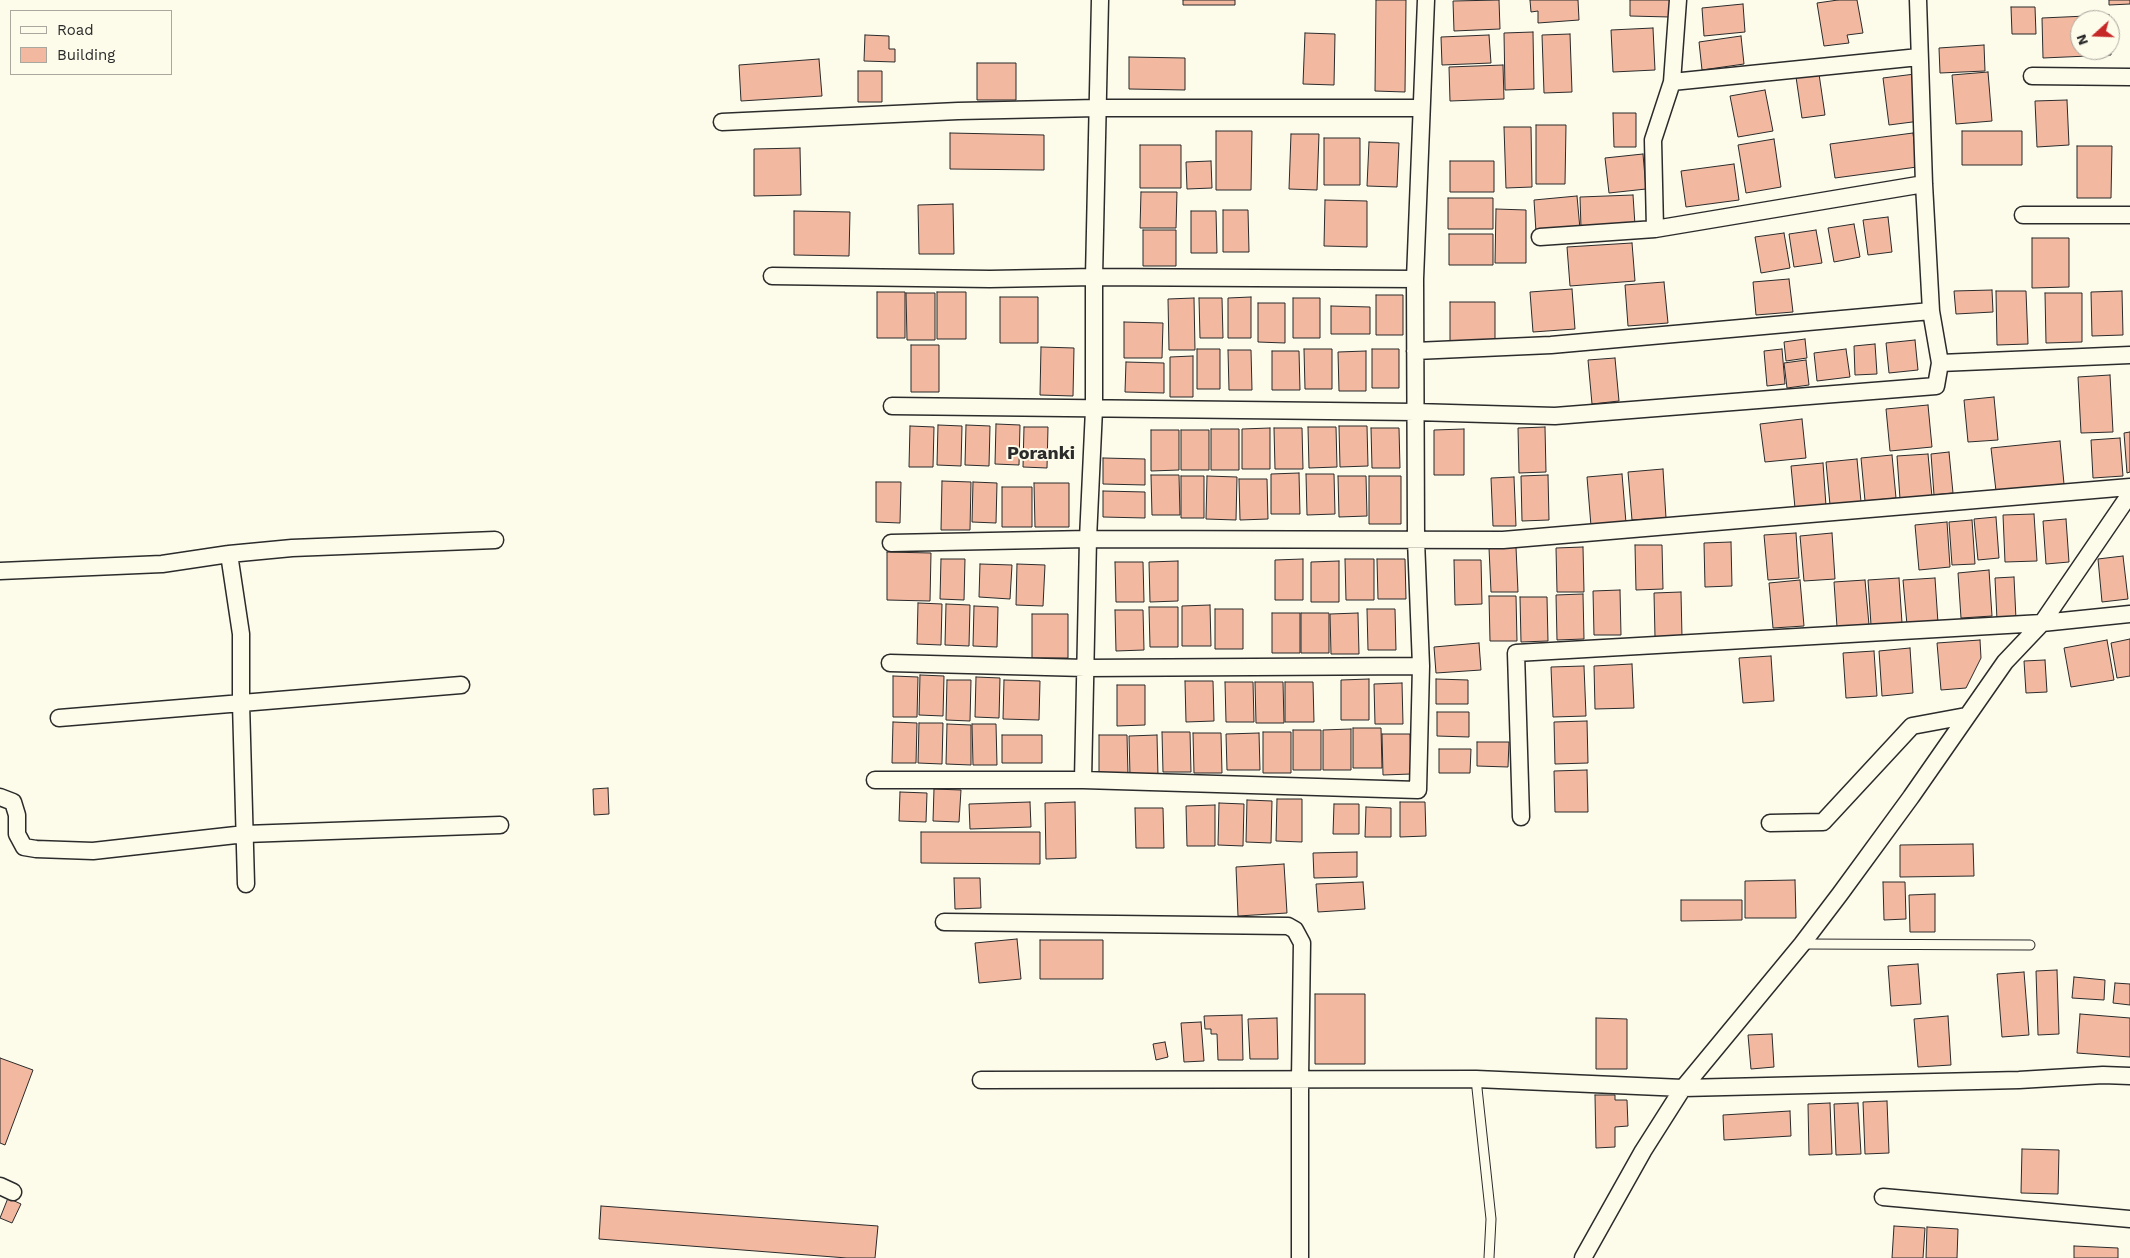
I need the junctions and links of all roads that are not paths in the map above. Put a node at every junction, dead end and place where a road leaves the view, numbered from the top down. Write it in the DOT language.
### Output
graph roads {
  1 [pos="1100,0"];
  2 [pos="1426,0"];
  3 [pos="1678,0"];
  4 [pos="1918,0"];
  5 [pos="1920,57"];
  6 [pos="2032,76"];
  7 [pos="2130,77"];
  8 [pos="1672,82"];
  9 [pos="1097,108"];
  10 [pos="1421,108"];
  11 [pos="722,122"];
  12 [pos="1924,184"];
  13 [pos="2023,215"];
  14 [pos="2130,215"];
  15 [pos="1655,229"];
  16 [pos="1540,237"];
  17 [pos="772,276"];
  18 [pos="1094,277"];
  19 [pos="1415,279"];
  20 [pos="1931,311"];
  21 [pos="1415,351"];
  22 [pos="2130,355"];
  23 [pos="1940,363"];
  24 [pos="892,406"];
  25 [pos="1094,409"];
  26 [pos="1416,412"];
  27 [pos="2130,487"];
  28 [pos="2130,494"];
  29 [pos="1088,539"];
  30 [pos="495,540"];
  31 [pos="1416,540"];
  32 [pos="891,543"];
  33 [pos="230,554"];
  34 [pos="0,571"];
  35 [pos="2130,614"];
  36 [pos="2042,624"];
  37 [pos="890,663"];
  38 [pos="1422,666"];
  39 [pos="1086,668"];
  40 [pos="461,685"];
  41 [pos="241,703"];
  42 [pos="1966,716"];
  43 [pos="59,718"];
  44 [pos="875,780"];
  45 [pos="1083,780"];
  46 [pos="0,797"];
  47 [pos="1521,817"];
  48 [pos="1770,823"];
  49 [pos="500,825"];
  50 [pos="245,834"];
  51 [pos="246,884"];
  52 [pos="944,922"];
  53 [pos="1802,944"];
  54 [pos="2030,945"];
  55 [pos="2130,1076"];
  56 [pos="1300,1079"];
  57 [pos="1476,1079"];
  58 [pos="981,1080"];
  59 [pos="1683,1088"];
  60 [pos="1883,1197"];
  61 [pos="2130,1219"];
  62 [pos="1300,1258"];
  63 [pos="1489,1258"];
  64 [pos="1583,1258"];
  1 -- 9 [label="street"];
  2 -- 10 [label="street"];
  3 -- 8 [label="street"];
  4 -- 5 [label="street"];
  5 -- 8 [label="street"];
  5 -- 12 [label="street"];
  6 -- 7 [label="street"];
  8 -- 15 [label="street"];
  9 -- 10 [label="street"];
  9 -- 11 [label="street"];
  9 -- 18 [label="street"];
  10 -- 19 [label="street"];
  12 -- 15 [label="street"];
  12 -- 20 [label="street"];
  13 -- 14 [label="street"];
  15 -- 16 [label="street"];
  17 -- 18 [label="street"];
  18 -- 19 [label="street"];
  18 -- 25 [label="street"];
  19 -- 21 [label="street"];
  20 -- 21 [label="street"];
  20 -- 23 [label="street"];
  21 -- 26 [label="street"];
  22 -- 23 [label="street"];
  23 -- 26 [label="street"];
  24 -- 25 [label="street"];
  25 -- 26 [label="street"];
  25 -- 29 [label="street"];
  26 -- 31 [label="street"];
  27 -- 31 [label="street"];
  28 -- 36 [label="street"];
  29 -- 31 [label="street"];
  29 -- 32 [label="street"];
  29 -- 39 [label="street"];
  30 -- 33 [label="street"];
  31 -- 38 [label="street"];
  33 -- 34 [label="street"];
  33 -- 41 [label="street"];
  35 -- 36 [label="street"];
  36 -- 42 [label="street"];
  36 -- 47 [label="street"];
  37 -- 39 [label="street"];
  38 -- 39 [label="street"];
  38 -- 45 [label="street"];
  39 -- 45 [label="street"];
  40 -- 41 [label="street"];
  41 -- 43 [label="street"];
  41 -- 50 [label="street"];
  42 -- 48 [label="street"];
  42 -- 53 [label="street"];
  44 -- 45 [label="street"];
  46 -- 50 [label="street"];
  49 -- 50 [label="street"];
  50 -- 51 [label="street"];
  52 -- 56 [label="street"];
  53 -- 54 [label="lane"];
  53 -- 59 [label="street"];
  55 -- 59 [label="street"];
  56 -- 57 [label="street"];
  56 -- 58 [label="street"];
  56 -- 62 [label="street"];
  57 -- 59 [label="street"];
  57 -- 63 [label="lane"];
  59 -- 64 [label="street"];
  60 -- 61 [label="street"];
}
